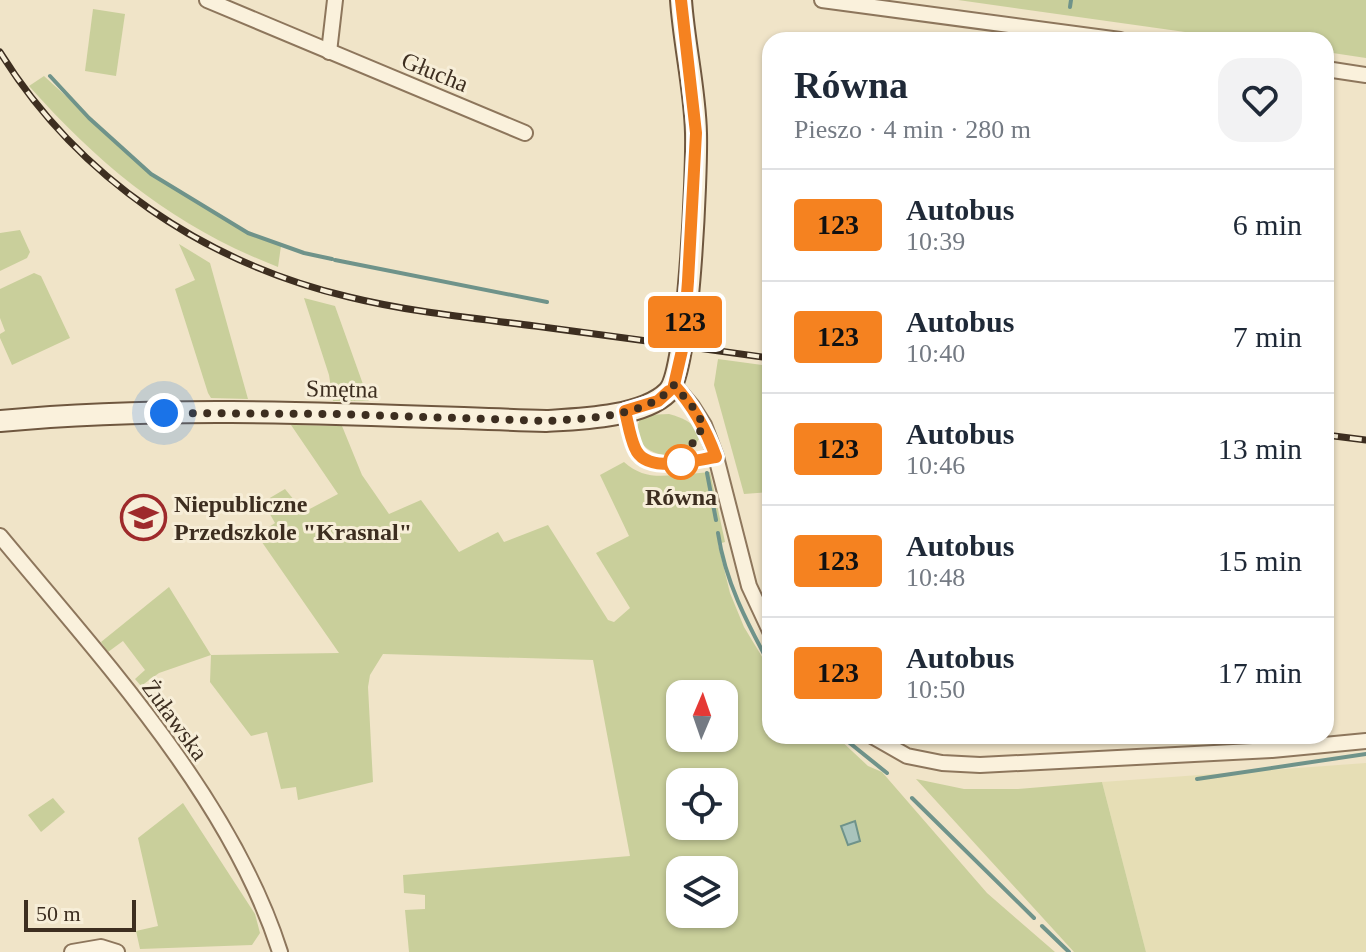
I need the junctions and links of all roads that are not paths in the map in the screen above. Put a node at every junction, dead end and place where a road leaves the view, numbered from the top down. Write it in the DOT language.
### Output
graph roads {
  1 [pos="207,0"];
  2 [pos="335,0"];
  3 [pos="681,0"];
  4 [pos="822,0"];
  5 [pos="1060,32"];
  6 [pos="329,52"];
  7 [pos="1334,70"];
  8 [pos="1366,75"];
  9 [pos="525,133"];
  10 [pos="674,385"];
  11 [pos="0,421"];
  12 [pos="0,536"];
  13 [pos="762,614"];
  14 [pos="1366,741"];
  15 [pos="886,744"];
  16 [pos="72,952"];
  17 [pos="117,952"];
  18 [pos="280,952"];
  1 -- 6 [label="street, Głucha"];
  2 -- 6 [label="street"];
  3 -- 10 [label="street"];
  4 -- 5 [label="street"];
  6 -- 9 [label="street, Głucha"];
  7 -- 8 [label="street"];
  10 -- 11 [label="street, Smętna"];
  10 -- 13 [label="street"];
  12 -- 18 [label="street, Żuławska"];
  14 -- 15 [label="street"];
  16 -- 17 [label="street"];
}
